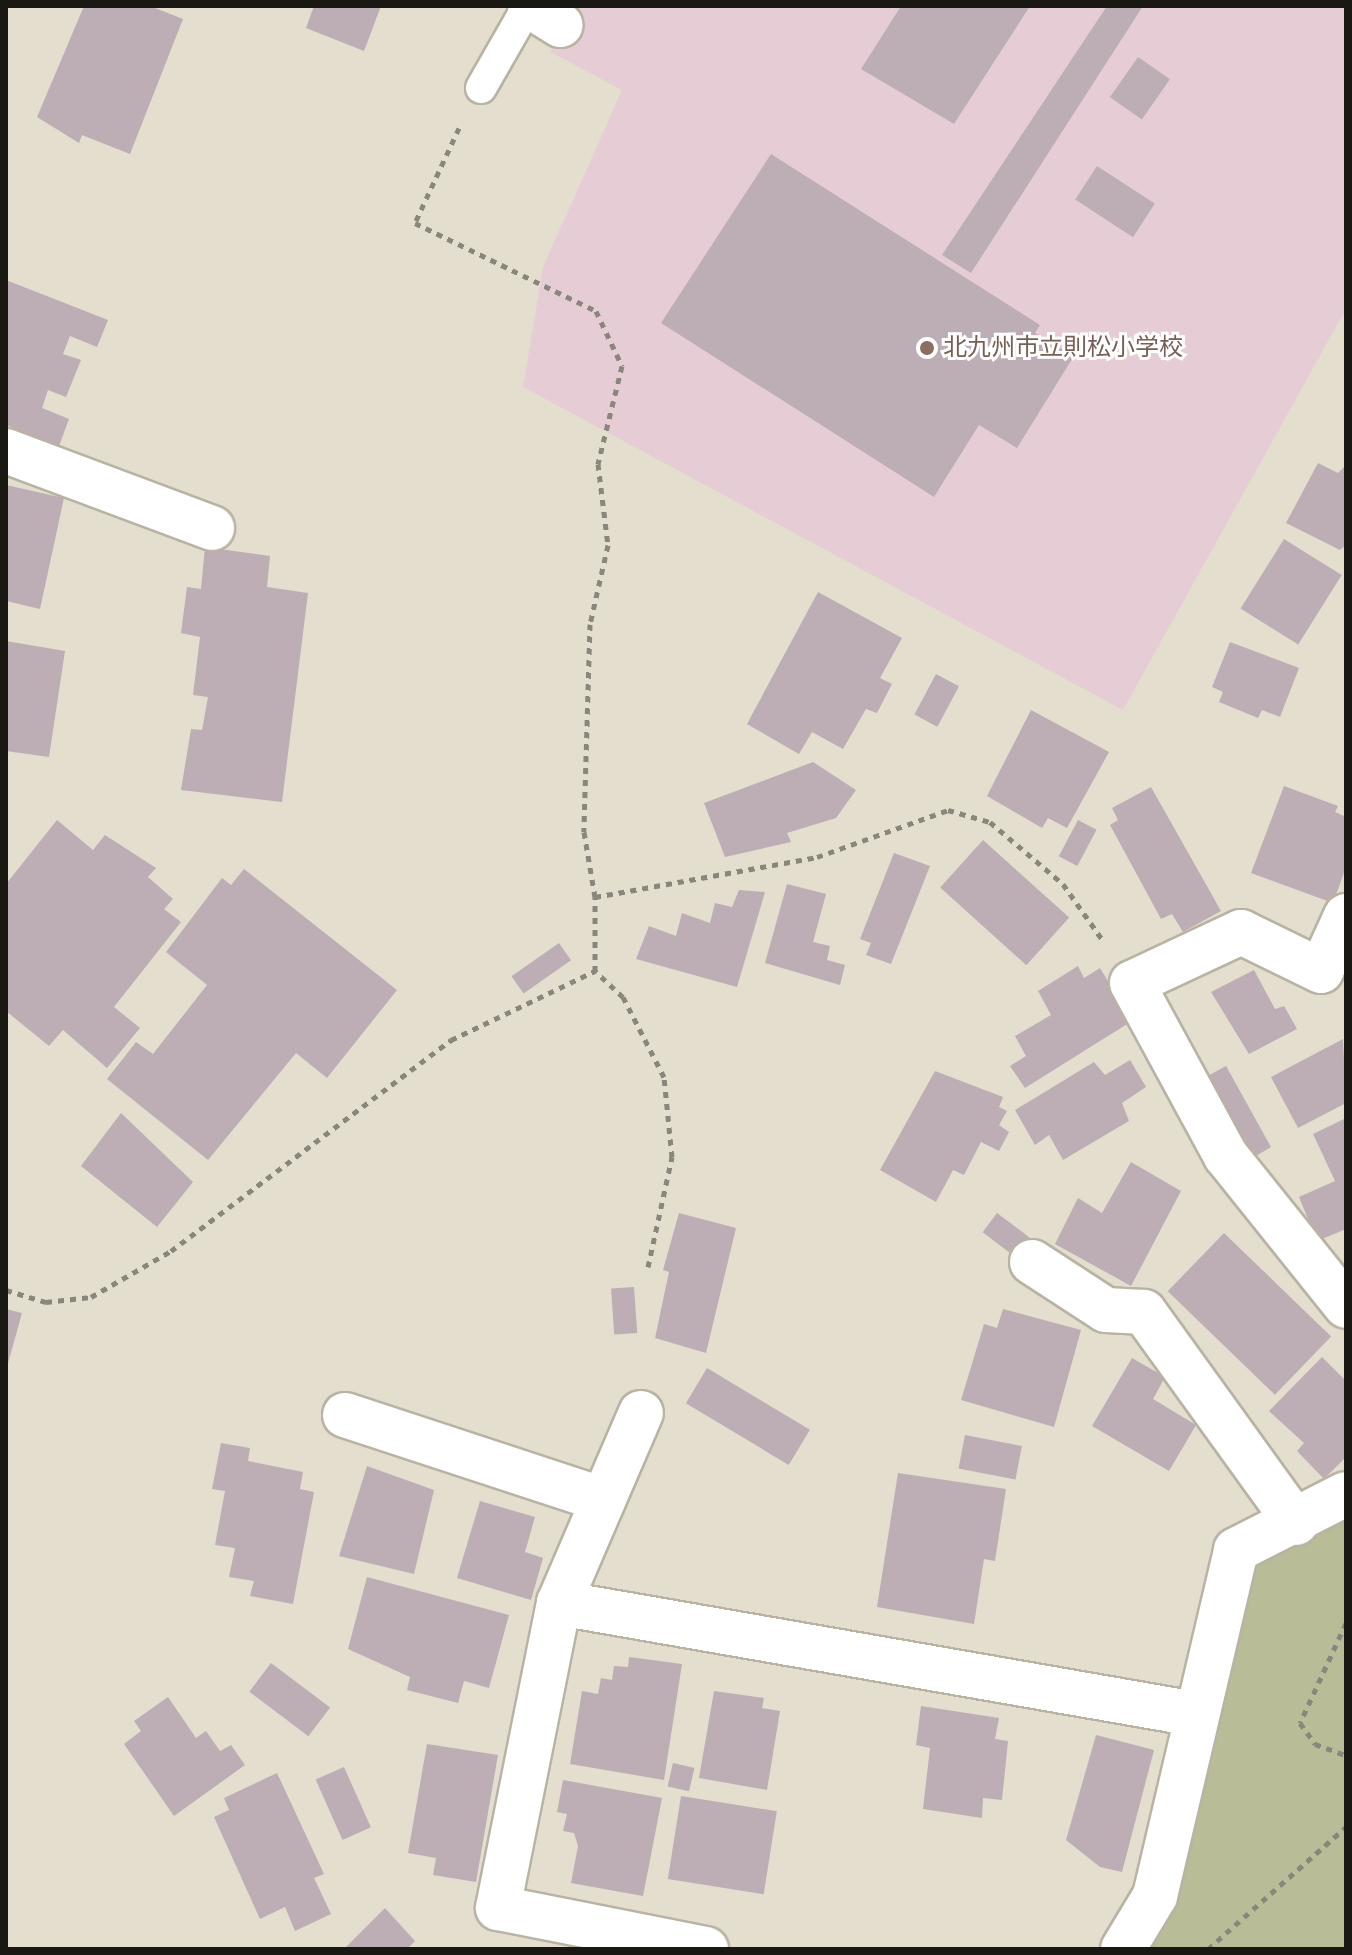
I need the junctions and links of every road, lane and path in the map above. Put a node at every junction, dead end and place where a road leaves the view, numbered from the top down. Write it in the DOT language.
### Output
graph roads {
  1 [pos="540,12"];
  2 [pos="481,88"];
  3 [pos="6,451"];
  4 [pos="212,528"];
  5 [pos="595,897"];
  6 [pos="1346,916"];
  7 [pos="595,971"];
  8 [pos="1333,980"];
  9 [pos="1132,983"];
  10 [pos="1032,1262"];
  11 [pos="648,1267"];
  12 [pos="6,1290"];
  13 [pos="1346,1306"];
  14 [pos="641,1413"];
  15 [pos="345,1415"];
  16 [pos="1346,1494"];
  17 [pos="603,1500"];
  18 [pos="1296,1523"];
  19 [pos="559,1603"];
  20 [pos="1346,1623"];
  21 [pos="1195,1714"];
  22 [pos="1346,1755"];
  23 [pos="1346,1827"];
  24 [pos="706,1949"];
  25 [pos="1123,1949"];
  26 [pos="1208,1949"];
  1 -- 2 [label="lane"];
  2 -- 5 [label="path"];
  3 -- 4 [label="street"];
  5 -- 7 [label="path"];
  5 -- 9 [label="path"];
  6 -- 8 [label="street"];
  7 -- 11 [label="path"];
  7 -- 12 [label="path"];
  8 -- 9 [label="street"];
  9 -- 13 [label="street"];
  10 -- 18 [label="street"];
  14 -- 17 [label="street"];
  15 -- 17 [label="street"];
  16 -- 18 [label="street"];
  17 -- 19 [label="street"];
  18 -- 21 [label="street"];
  19 -- 21 [label="street"];
  19 -- 24 [label="street"];
  20 -- 22 [label="path"];
  21 -- 25 [label="street"];
  23 -- 26 [label="path"];
}
